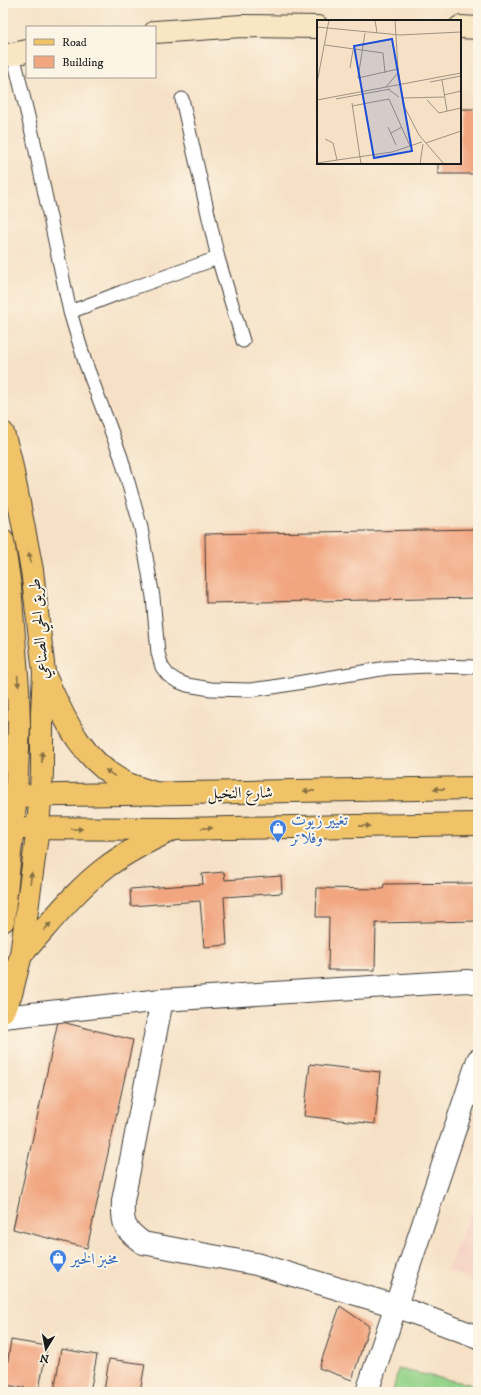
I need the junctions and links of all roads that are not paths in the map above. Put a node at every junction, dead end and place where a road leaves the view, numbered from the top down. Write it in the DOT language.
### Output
graph roads {
  1 [pos="317,26"];
  2 [pos="461,28"];
  3 [pos="478,28"];
  4 [pos="156,32"];
  5 [pos="14,54"];
  6 [pos="182,99"];
  7 [pos="218,258"];
  8 [pos="70,312"];
  9 [pos="243,341"];
  10 [pos="3,433"];
  11 [pos="3,541"];
  12 [pos="9,657"];
  13 [pos="478,667"];
  14 [pos="44,672"];
  15 [pos="19,725"];
  16 [pos="3,749"];
  17 [pos="478,788"];
  18 [pos="158,794"];
  19 [pos="9,796"];
  20 [pos="40,796"];
  21 [pos="478,824"];
  22 [pos="8,828"];
  23 [pos="38,828"];
  24 [pos="174,829"];
  25 [pos="3,921"];
  26 [pos="21,956"];
  27 [pos="478,983"];
  28 [pos="162,1000"];
  29 [pos="3,1011"];
  30 [pos="3,1017"];
  31 [pos="478,1060"];
  32 [pos="396,1306"];
  33 [pos="478,1337"];
  34 [pos="367,1392"];
  1 -- 4 [label="main road"];
  2 -- 3 [label="main road"];
  5 -- 8 [label="lane"];
  6 -- 7 [label="lane"];
  7 -- 8 [label="lane"];
  7 -- 9 [label="lane"];
  8 -- 13 [label="lane"];
  14 -- 10 [label="main road, طريق الحي الصناعي, one-way"];
  11 -- 12 [label="main road, طريق الحي الصناعي"];
  12 -- 15 [label="main road, طريق الحي الصناعي, one-way"];
  18 -- 14 [label="main road, one-way"];
  20 -- 14 [label="main road, طريق الحي الصناعي, one-way"];
  15 -- 16 [label="main road"];
  15 -- 19 [label="main road, طريق الحي الصناعي"];
  17 -- 18 [label="main road, شارع النخيل, one-way"];
  18 -- 20 [label="main road, شارع النخيل"];
  19 -- 20 [label="main road, شارع النخيل"];
  19 -- 22 [label="main road, طريق الحي الصناعي"];
  20 -- 23 [label="main road, طريق الحي الصناعي"];
  24 -- 21 [label="main road, one-way"];
  22 -- 23 [label="main road"];
  22 -- 25 [label="main road, طريق الحي الصناعي"];
  23 -- 24 [label="main road, one-way"];
  26 -- 23 [label="main road, طريق الحي الصناعي, one-way"];
  26 -- 24 [label="main road, one-way"];
  26 -- 29 [label="main road, طريق الحي الصناعي"];
  27 -- 28 [label="street"];
  28 -- 30 [label="street"];
  28 -- 32 [label="street"];
  31 -- 32 [label="street"];
  32 -- 33 [label="street"];
  32 -- 34 [label="street"];
}
